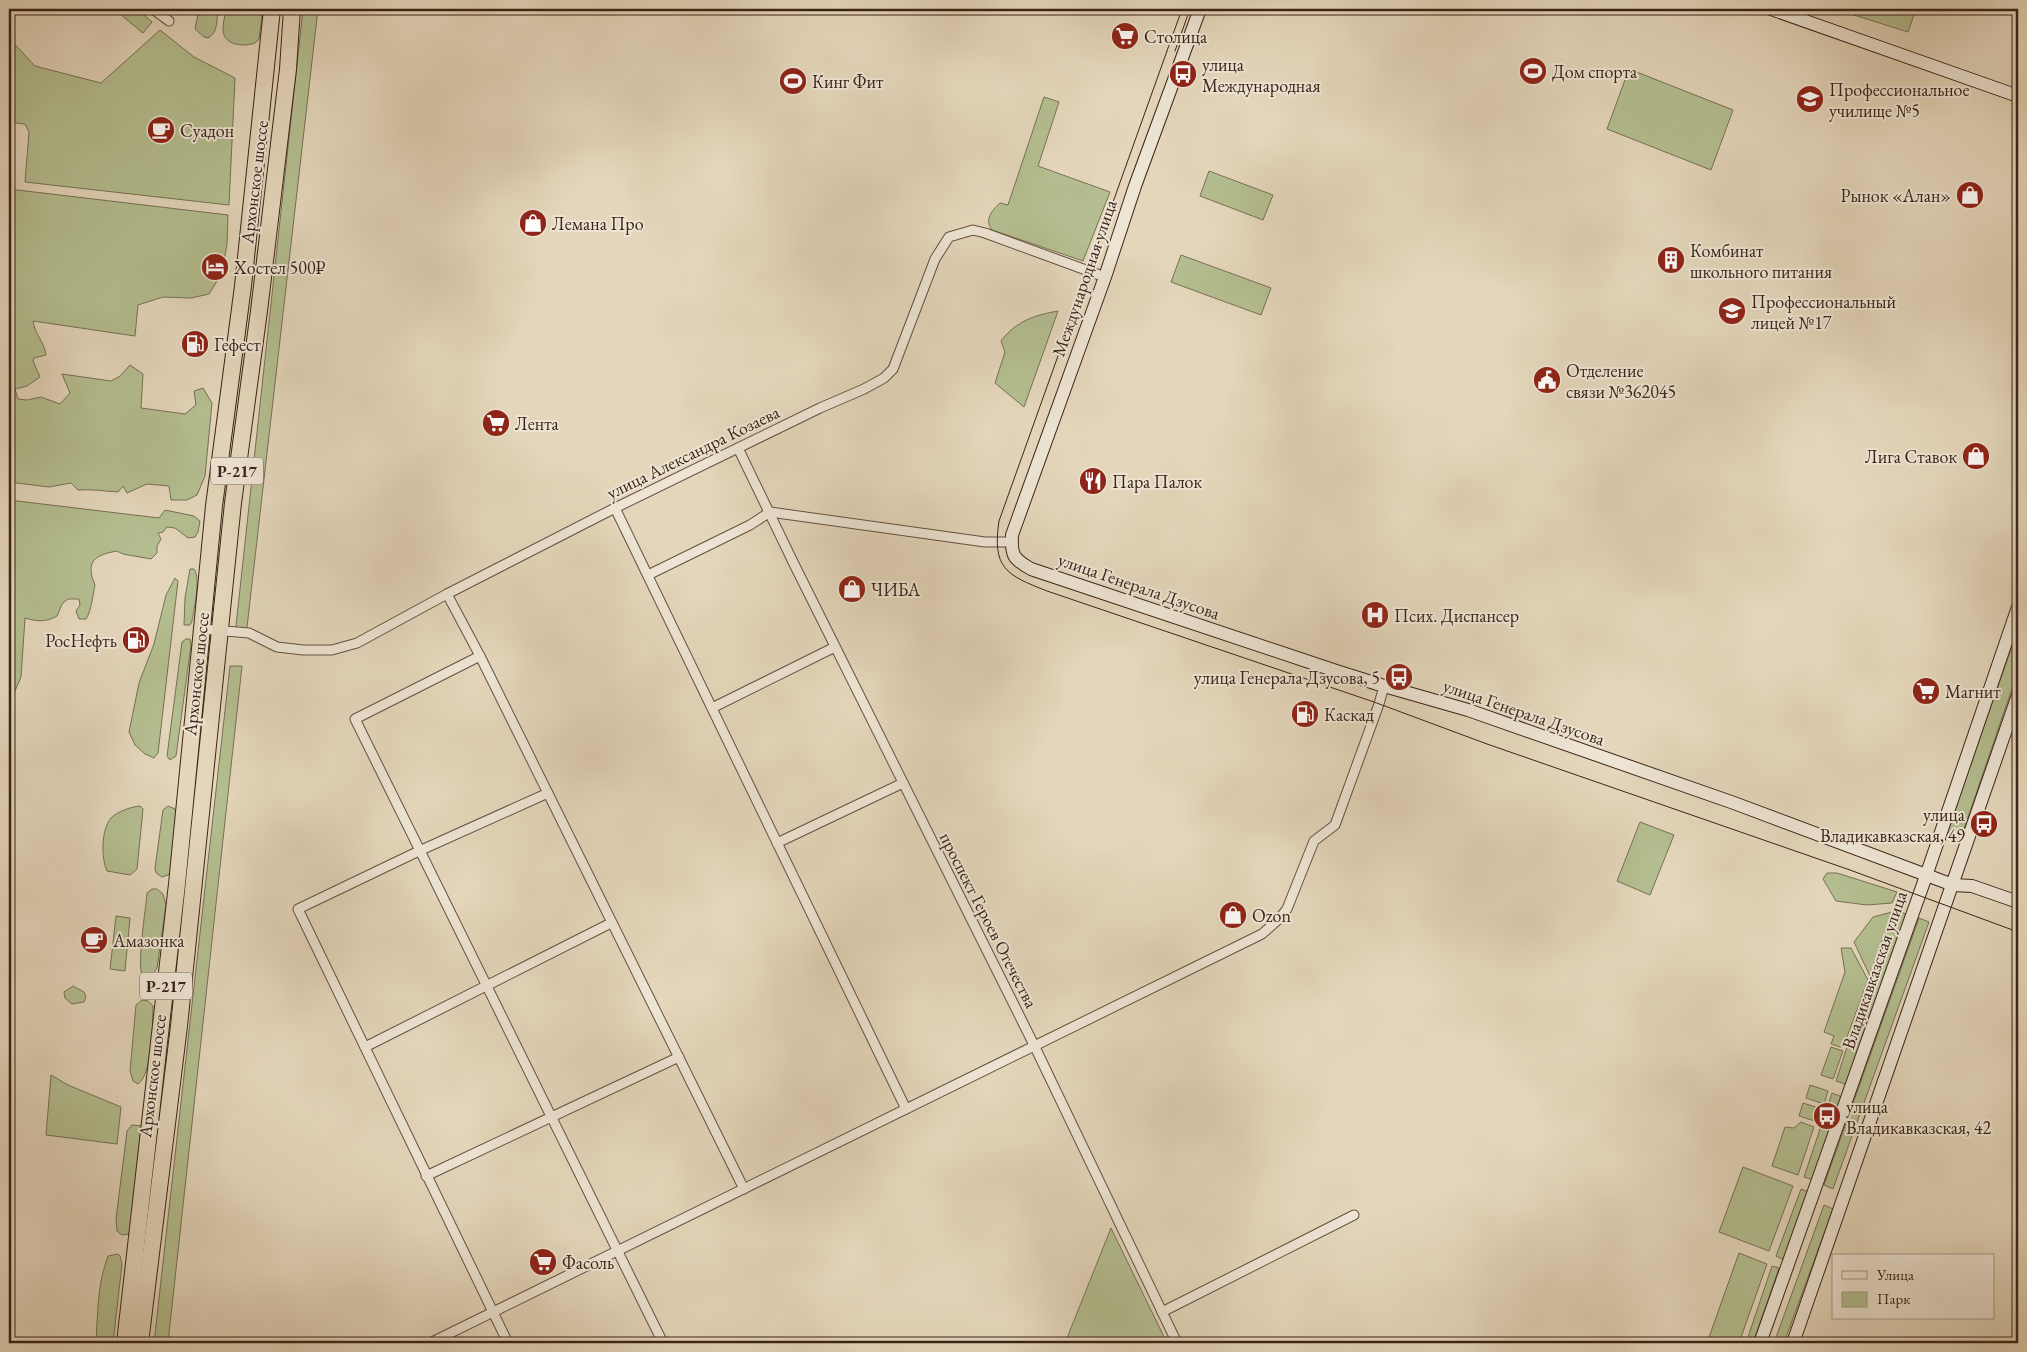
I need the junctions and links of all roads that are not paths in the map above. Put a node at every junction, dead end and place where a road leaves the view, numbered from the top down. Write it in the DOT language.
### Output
graph roads {
  1 [pos="153,9"];
  2 [pos="272,9"];
  3 [pos="292,9"];
  4 [pos="1200,9"];
  5 [pos="1771,9"];
  6 [pos="169,21"];
  7 [pos="2018,96"];
  8 [pos="1105,277"];
  9 [pos="738,448"];
  10 [pos="616,508"];
  11 [pos="770,512"];
  12 [pos="1012,542"];
  13 [pos="1017,560"];
  14 [pos="648,575"];
  15 [pos="447,594"];
  16 [pos="2018,608"];
  17 [pos="202,629"];
  18 [pos="221,631"];
  19 [pos="835,647"];
  20 [pos="480,656"];
  21 [pos="1384,686"];
  22 [pos="2018,695"];
  23 [pos="712,708"];
  24 [pos="903,783"];
  25 [pos="548,793"];
  26 [pos="777,843"];
  27 [pos="419,851"];
  28 [pos="1926,876"];
  29 [pos="1953,885"];
  30 [pos="2018,902"];
  31 [pos="611,923"];
  32 [pos="486,984"];
  33 [pos="1034,1045"];
  34 [pos="365,1047"];
  35 [pos="679,1057"];
  36 [pos="906,1109"];
  37 [pos="551,1118"];
  38 [pos="426,1176"];
  39 [pos="744,1189"];
  40 [pos="1354,1215"];
  41 [pos="617,1251"];
  42 [pos="492,1312"];
  43 [pos="1162,1312"];
  44 [pos="125,1343"];
  45 [pos="140,1343"];
  46 [pos="430,1343"];
  47 [pos="508,1343"];
  48 [pos="663,1343"];
  49 [pos="1177,1343"];
  50 [pos="1760,1343"];
  51 [pos="1794,1343"];
  1 -- 6 [label="street"];
  2 -- 17 [label="highway, Архонское шоссе / Р-217"];
  3 -- 18 [label="highway, Архонское шоссе / Р-217"];
  4 -- 8 [label="street, Международная улица"];
  5 -- 7 [label="street"];
  8 -- 9 [label="street, улица Александра Козаева"];
  8 -- 12 [label="street, Международная улица"];
  9 -- 10 [label="street, улица Александра Козаева"];
  9 -- 11 [label="street, проспект Героев Отечества"];
  10 -- 14 [label="street"];
  10 -- 15 [label="street, улица Александра Козаева"];
  11 -- 12 [label="street"];
  11 -- 14 [label="street"];
  11 -- 19 [label="street, проспект Героев Отечества"];
  12 -- 13 [label="street, Международная улица"];
  13 -- 21 [label="street, улица Генерала Дзусова"];
  14 -- 23 [label="street"];
  15 -- 18 [label="street, улица Александра Козаева"];
  15 -- 20 [label="street"];
  16 -- 28 [label="street, Владикавказская улица"];
  17 -- 18 [label="street, улица Александра Козаева"];
  17 -- 44 [label="highway, Архонское шоссе / Р-217"];
  18 -- 45 [label="highway, Архонское шоссе / Р-217"];
  19 -- 23 [label="street"];
  19 -- 24 [label="street, проспект Героев Отечества"];
  20 -- 25 [label="street"];
  20 -- 27 [label="street"];
  21 -- 28 [label="street, улица Генерала Дзусова"];
  21 -- 33 [label="street"];
  22 -- 29 [label="street"];
  23 -- 26 [label="street"];
  24 -- 26 [label="street"];
  24 -- 33 [label="street, проспект Героев Отечества"];
  25 -- 27 [label="street"];
  25 -- 31 [label="street"];
  26 -- 36 [label="street"];
  27 -- 32 [label="street"];
  27 -- 34 [label="street"];
  28 -- 29 [label="street, улица Генерала Дзусова"];
  28 -- 50 [label="street, Владикавказская улица"];
  29 -- 30 [label="street, улица Генерала Дзусова"];
  29 -- 51 [label="street"];
  31 -- 32 [label="street"];
  31 -- 35 [label="street"];
  32 -- 34 [label="street"];
  32 -- 37 [label="street"];
  33 -- 36 [label="street"];
  33 -- 43 [label="street, проспект Героев Отечества"];
  34 -- 38 [label="street"];
  35 -- 37 [label="street"];
  35 -- 39 [label="street"];
  36 -- 39 [label="street"];
  37 -- 38 [label="street"];
  37 -- 41 [label="street"];
  38 -- 42 [label="street"];
  39 -- 41 [label="street"];
  40 -- 43 [label="street"];
  41 -- 42 [label="street"];
  41 -- 48 [label="street"];
  42 -- 46 [label="street"];
  42 -- 47 [label="street"];
  43 -- 49 [label="street, проспект Героев Отечества"];
}
